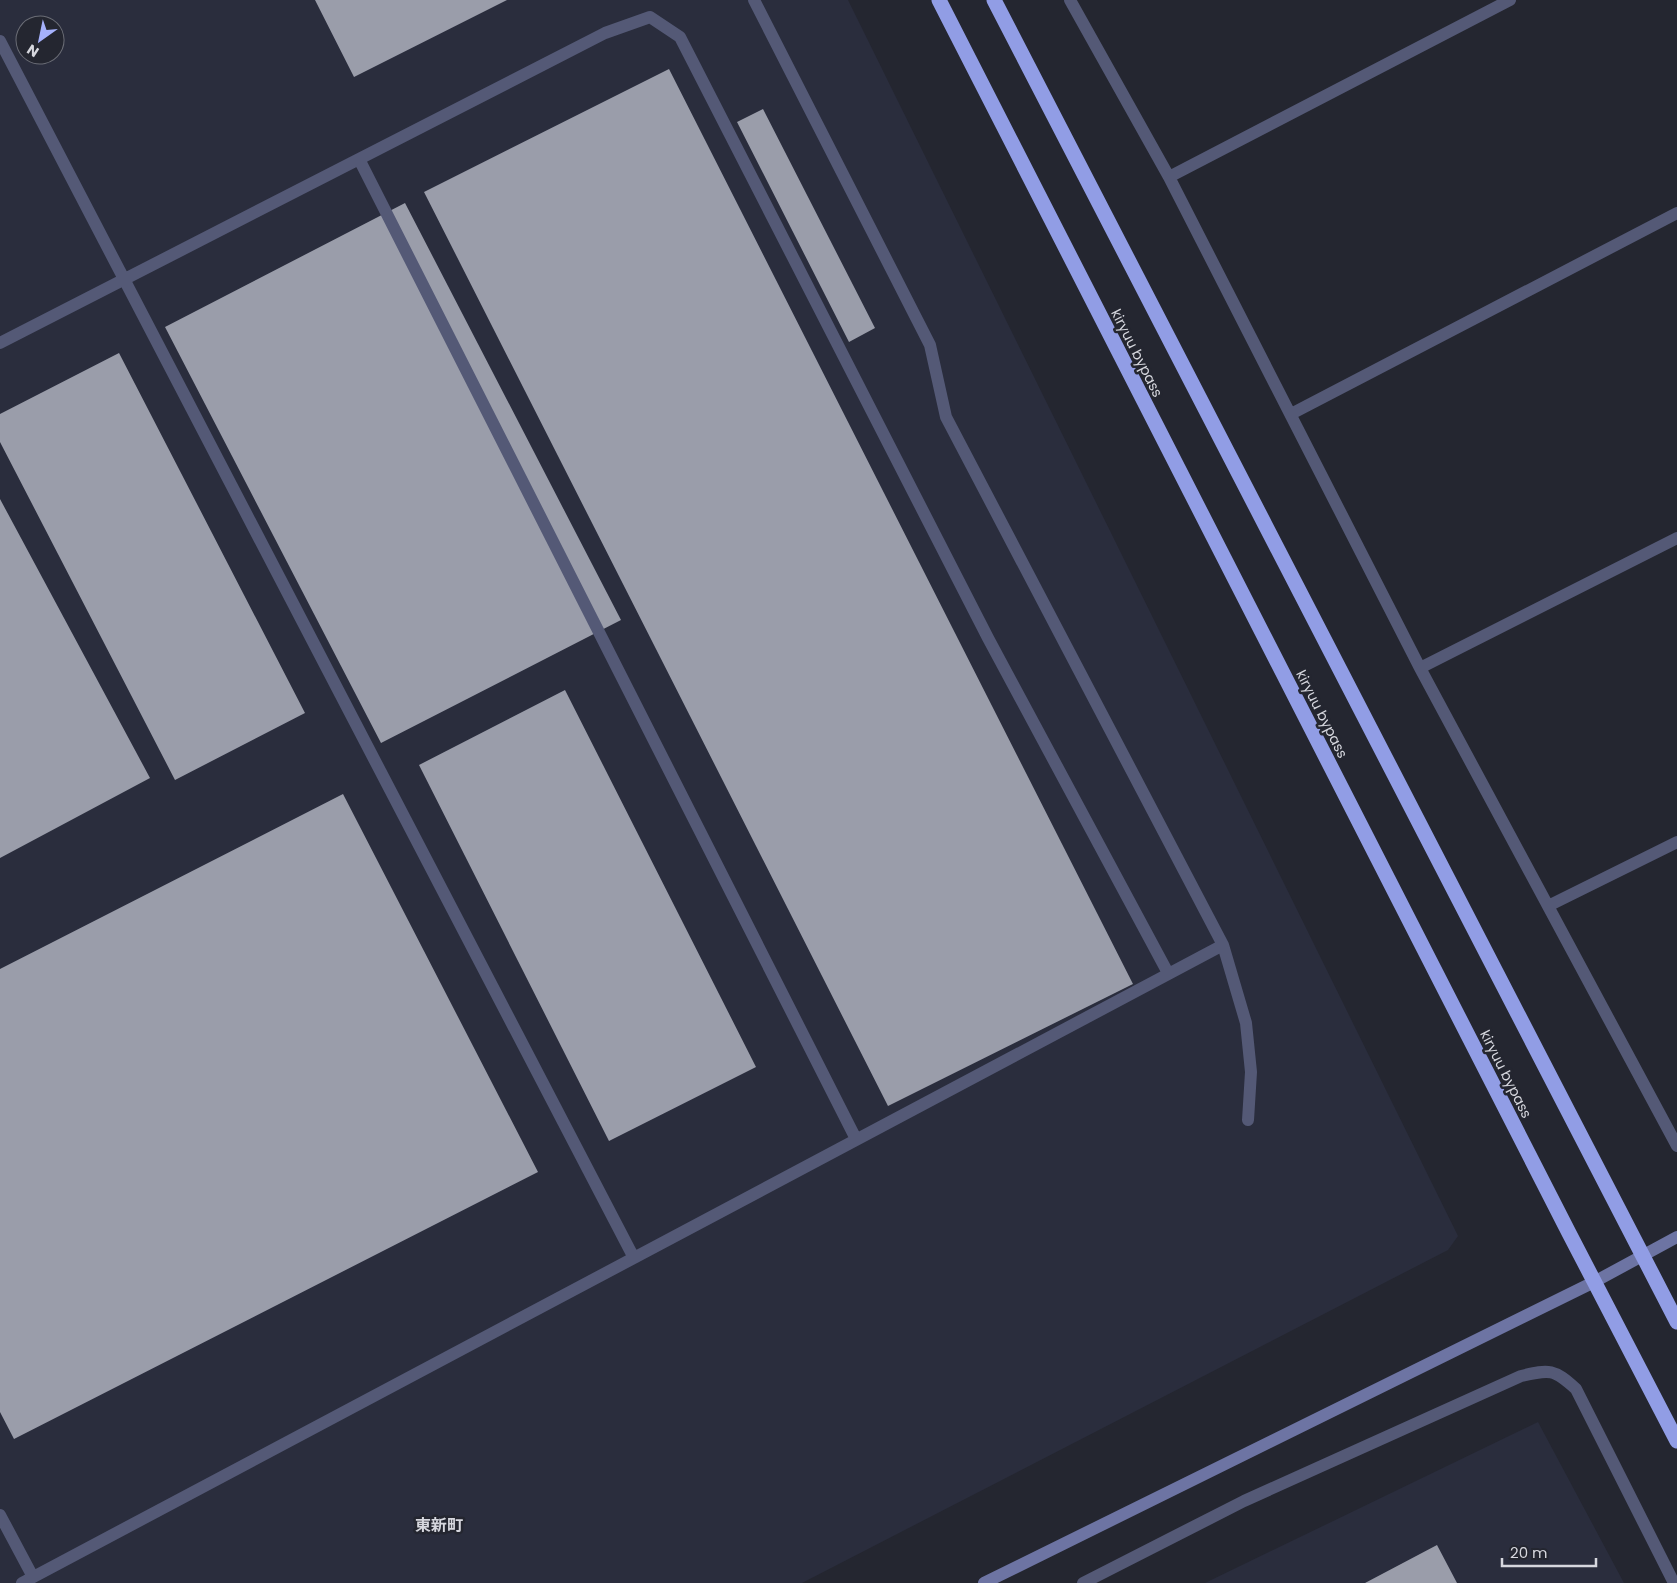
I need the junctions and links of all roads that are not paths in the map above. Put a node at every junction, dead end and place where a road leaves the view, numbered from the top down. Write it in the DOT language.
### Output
graph roads {
  1 [pos="754,0"];
  2 [pos="939,0"];
  3 [pos="994,0"];
  4 [pos="1070,0"];
  5 [pos="1510,0"];
  6 [pos="0,41"];
  7 [pos="359,159"];
  8 [pos="1169,176"];
  9 [pos="1677,212"];
  10 [pos="124,279"];
  11 [pos="0,344"];
  12 [pos="1290,414"];
  13 [pos="1677,538"];
  14 [pos="1420,668"];
  15 [pos="1677,842"];
  16 [pos="1548,906"];
  17 [pos="1223,944"];
  18 [pos="1168,974"];
  19 [pos="1248,1120"];
  20 [pos="856,1139"];
  21 [pos="1677,1146"];
  22 [pos="1677,1237"];
  23 [pos="1643,1256"];
  24 [pos="634,1258"];
  25 [pos="1594,1282"];
  26 [pos="1677,1322"];
  27 [pos="1677,1441"];
  28 [pos="0,1515"];
  29 [pos="28,1580"];
  30 [pos="984,1583"];
  31 [pos="1083,1583"];
  32 [pos="1674,1583"];
  1 -- 17 [label="street"];
  2 -- 25 [label="highway, kiryuu bypass"];
  3 -- 23 [label="highway"];
  4 -- 8 [label="street"];
  5 -- 8 [label="street"];
  6 -- 10 [label="street"];
  7 -- 10 [label="street"];
  7 -- 18 [label="street"];
  7 -- 20 [label="street"];
  8 -- 12 [label="street"];
  9 -- 12 [label="street"];
  10 -- 11 [label="street"];
  10 -- 24 [label="street"];
  12 -- 14 [label="street"];
  13 -- 14 [label="street"];
  14 -- 16 [label="street"];
  15 -- 16 [label="street"];
  16 -- 21 [label="street"];
  17 -- 18 [label="street"];
  17 -- 19 [label="street"];
  18 -- 20 [label="street"];
  20 -- 24 [label="street"];
  22 -- 23 [label="street"];
  23 -- 25 [label="street"];
  23 -- 26 [label="highway"];
  24 -- 29 [label="street"];
  25 -- 27 [label="highway, kiryuu bypass"];
  25 -- 30 [label="street"];
  28 -- 29 [label="street"];
  31 -- 32 [label="street"];
}
